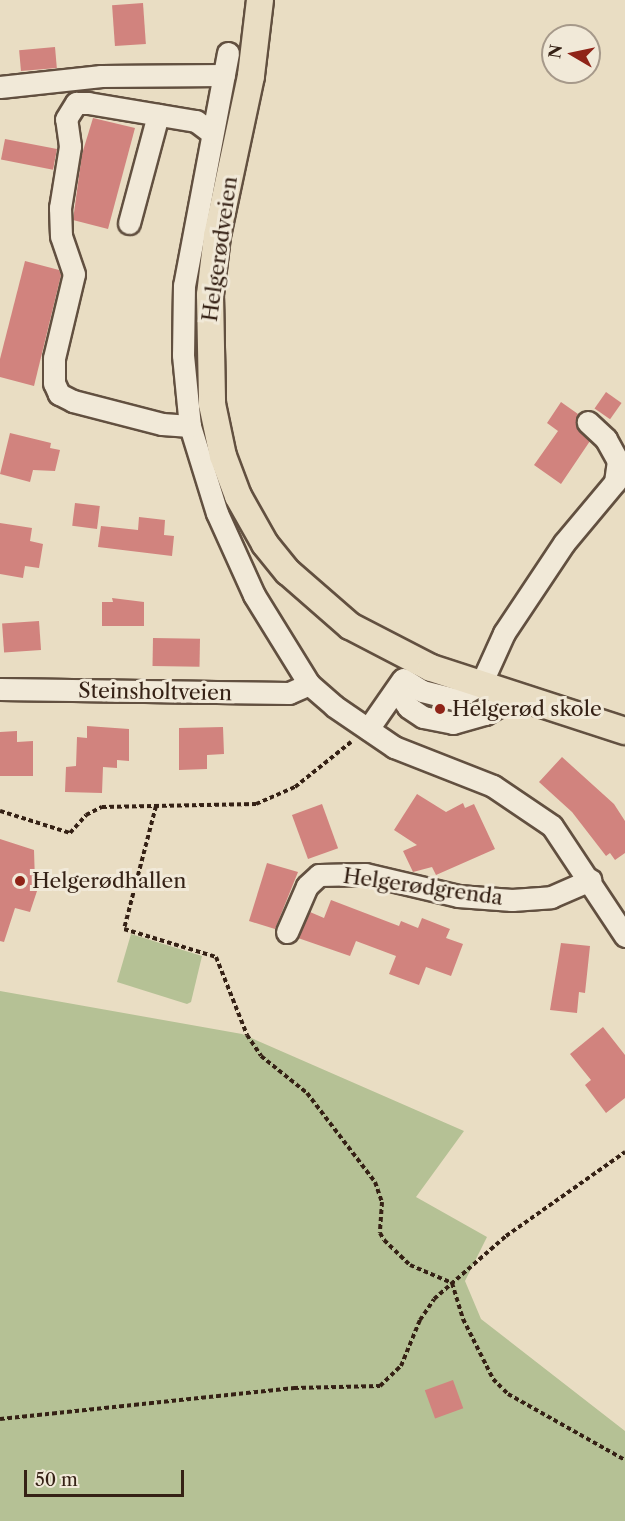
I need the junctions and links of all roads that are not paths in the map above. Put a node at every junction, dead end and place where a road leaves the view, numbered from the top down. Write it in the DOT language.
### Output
graph roads {
  1 [pos="260,0"];
  2 [pos="228,53"];
  3 [pos="224,75"];
  4 [pos="0,87"];
  5 [pos="158,115"];
  6 [pos="212,133"];
  7 [pos="129,223"];
  8 [pos="588,422"];
  9 [pos="189,426"];
  10 [pos="404,677"];
  11 [pos="309,684"];
  12 [pos="481,684"];
  13 [pos="0,689"];
  14 [pos="517,695"];
  15 [pos="368,729"];
  16 [pos="625,731"];
  17 [pos="590,880"];
  18 [pos="287,932"];
  19 [pos="625,936"];
  1 -- 10 [label="main road, Helgerødveien"];
  2 -- 3 [label="street"];
  3 -- 4 [label="street"];
  3 -- 6 [label="street"];
  5 -- 6 [label="street"];
  5 -- 7 [label="street"];
  5 -- 9 [label="street"];
  6 -- 9 [label="street"];
  8 -- 12 [label="street"];
  9 -- 11 [label="street"];
  10 -- 12 [label="main road, Helgerødveien"];
  10 -- 14 [label="street"];
  10 -- 15 [label="street"];
  11 -- 13 [label="street, Steinsholtveien"];
  11 -- 15 [label="street"];
  12 -- 14 [label="main road, Helgerødveien"];
  14 -- 16 [label="main road, Helgerødveien"];
  15 -- 17 [label="street"];
  17 -- 18 [label="street, Helgerødgrenda"];
  17 -- 19 [label="street"];
}
